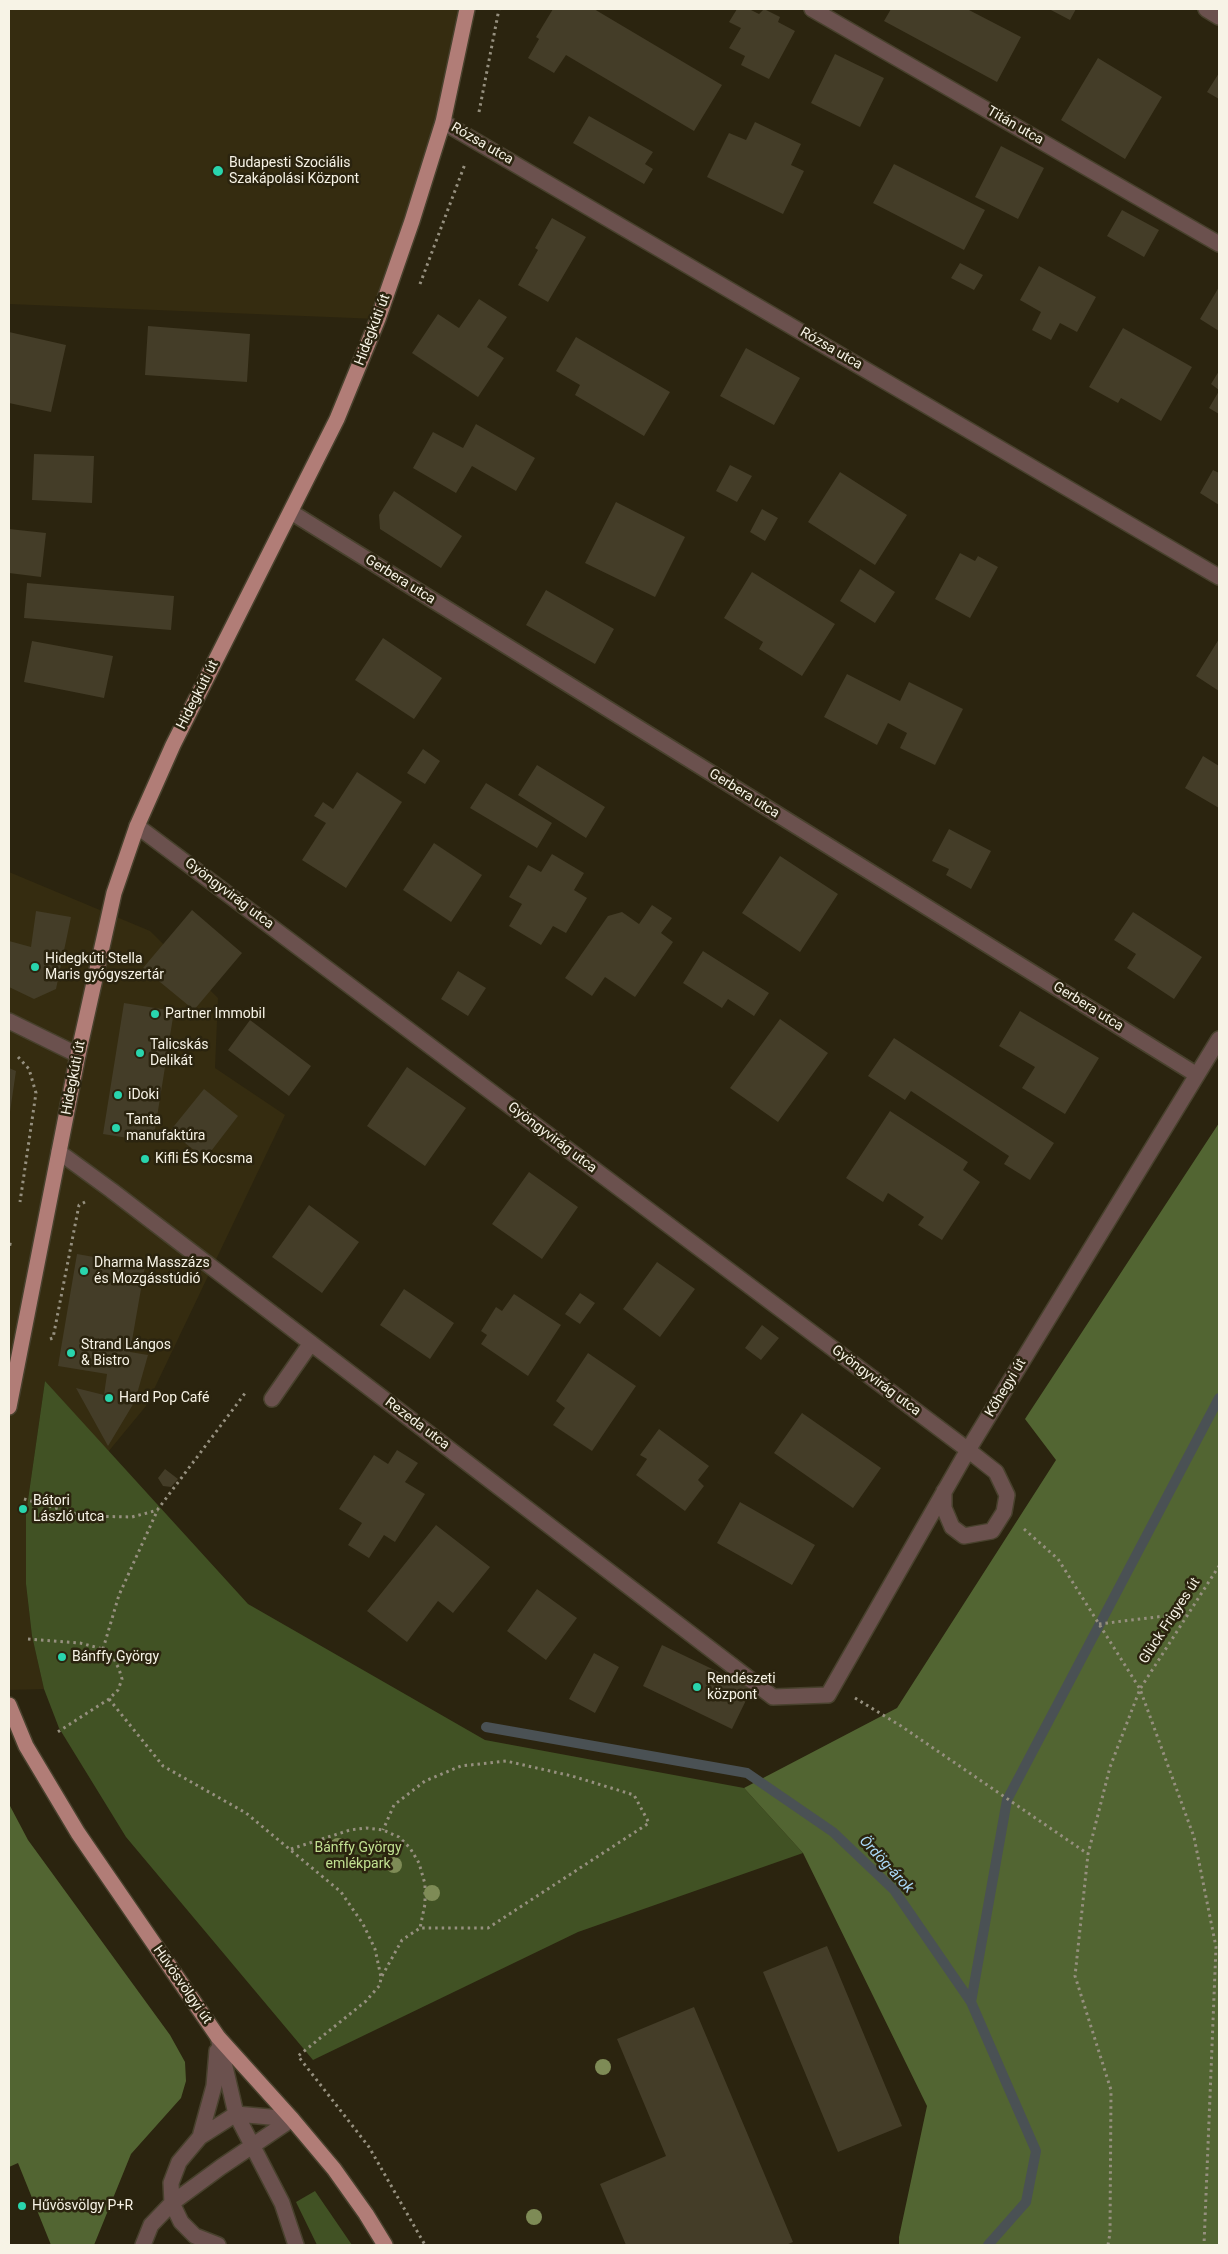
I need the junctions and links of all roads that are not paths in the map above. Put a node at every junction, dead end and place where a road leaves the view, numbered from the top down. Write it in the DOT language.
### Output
graph roads {
  1 [pos="467,9"];
  2 [pos="812,9"];
  3 [pos="1206,9"];
  4 [pos="1219,17"];
  5 [pos="443,122"];
  6 [pos="1219,244"];
  7 [pos="291,512"];
  8 [pos="1219,577"];
  9 [pos="137,826"];
  10 [pos="9,1021"];
  11 [pos="1219,1039"];
  12 [pos="78,1055"];
  13 [pos="1197,1075"];
  14 [pos="59,1152"];
  15 [pos="311,1343"];
  16 [pos="272,1399"];
  17 [pos="9,1407"];
  18 [pos="968,1450"];
  19 [pos="944,1491"];
  20 [pos="773,1697"];
  21 [pos="9,1705"];
  22 [pos="218,2037"];
  23 [pos="236,2114"];
  24 [pos="292,2119"];
  25 [pos="200,2137"];
  26 [pos="252,2147"];
  27 [pos="172,2203"];
  28 [pos="143,2245"];
  29 [pos="218,2245"];
  30 [pos="296,2245"];
  31 [pos="385,2245"];
  1 -- 5 [label="main road, Hidegkúti út"];
  2 -- 6 [label="street, Titán utca"];
  3 -- 4 [label="street"];
  5 -- 7 [label="main road, Hidegkúti út"];
  5 -- 8 [label="street, Rózsa utca"];
  7 -- 9 [label="main road, Hidegkúti út"];
  7 -- 13 [label="street, Gerbera utca"];
  9 -- 12 [label="main road, Hidegkúti út"];
  9 -- 18 [label="street, Gyöngyvirág utca"];
  10 -- 12 [label="street"];
  11 -- 13 [label="street, Kőhegyi út"];
  12 -- 14 [label="main road, Hidegkúti út"];
  13 -- 18 [label="street, Kőhegyi út"];
  14 -- 15 [label="street, Rezeda utca"];
  14 -- 17 [label="main road, Hidegkúti út"];
  15 -- 16 [label="street"];
  15 -- 20 [label="street, Rezeda utca"];
  18 -- 19 [label="street, Kőhegyi út"];
  18 -- 19 [label="street"];
  19 -- 20 [label="street, Kőhegyi út"];
  21 -- 22 [label="main road, Hűvösvölgyi út"];
  22 -- 23 [label="street"];
  22 -- 24 [label="main road, Hűvösvölgyi út"];
  22 -- 25 [label="street"];
  23 -- 24 [label="street"];
  23 -- 25 [label="street"];
  23 -- 26 [label="street"];
  24 -- 26 [label="street"];
  24 -- 31 [label="main road, Hűvösvölgyi út"];
  25 -- 27 [label="street"];
  26 -- 27 [label="street"];
  26 -- 30 [label="street"];
  27 -- 28 [label="street"];
  27 -- 29 [label="street"];
}
